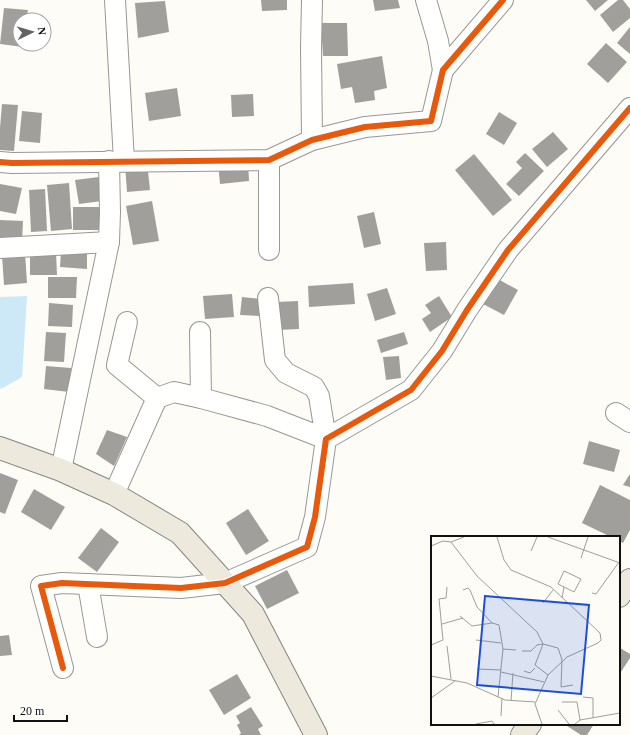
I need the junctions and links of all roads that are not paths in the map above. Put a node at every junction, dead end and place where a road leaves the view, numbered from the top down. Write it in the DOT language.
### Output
graph roads {
  1 [pos="115,0"];
  2 [pos="312,0"];
  3 [pos="426,0"];
  4 [pos="503,0"];
  5 [pos="443,70"];
  6 [pos="630,108"];
  7 [pos="312,140"];
  8 [pos="269,160"];
  9 [pos="116,161"];
  10 [pos="0,162"];
  11 [pos="109,242"];
  12 [pos="0,248"];
  13 [pos="269,250"];
  14 [pos="268,298"];
  15 [pos="127,322"];
  16 [pos="200,332"];
  17 [pos="156,398"];
  18 [pos="201,398"];
  19 [pos="326,439"];
  20 [pos="0,448"];
  21 [pos="61,470"];
  22 [pos="114,494"];
  23 [pos="630,580"];
  24 [pos="224,583"];
  25 [pos="88,584"];
  26 [pos="620,595"];
  27 [pos="97,637"];
  28 [pos="62,668"];
  29 [pos="529,725"];
  30 [pos="316,735"];
  31 [pos="522,735"];
  1 -- 9 [label="street"];
  2 -- 7 [label="street"];
  3 -- 5 [label="street"];
  4 -- 5 [label="street"];
  5 -- 7 [label="street"];
  6 -- 19 [label="street"];
  7 -- 8 [label="street"];
  8 -- 9 [label="street"];
  8 -- 13 [label="street"];
  9 -- 10 [label="street"];
  9 -- 11 [label="street"];
  11 -- 12 [label="street"];
  11 -- 21 [label="street"];
  14 -- 19 [label="street"];
  15 -- 17 [label="street"];
  16 -- 18 [label="street"];
  17 -- 18 [label="street"];
  17 -- 22 [label="street"];
  18 -- 19 [label="street"];
  19 -- 24 [label="street"];
  20 -- 21 [label="main road"];
  21 -- 22 [label="main road"];
  22 -- 24 [label="main road"];
  23 -- 26 [label="main road"];
  24 -- 25 [label="street"];
  24 -- 30 [label="main road"];
  25 -- 27 [label="street"];
  25 -- 28 [label="street"];
  29 -- 31 [label="main road"];
}
